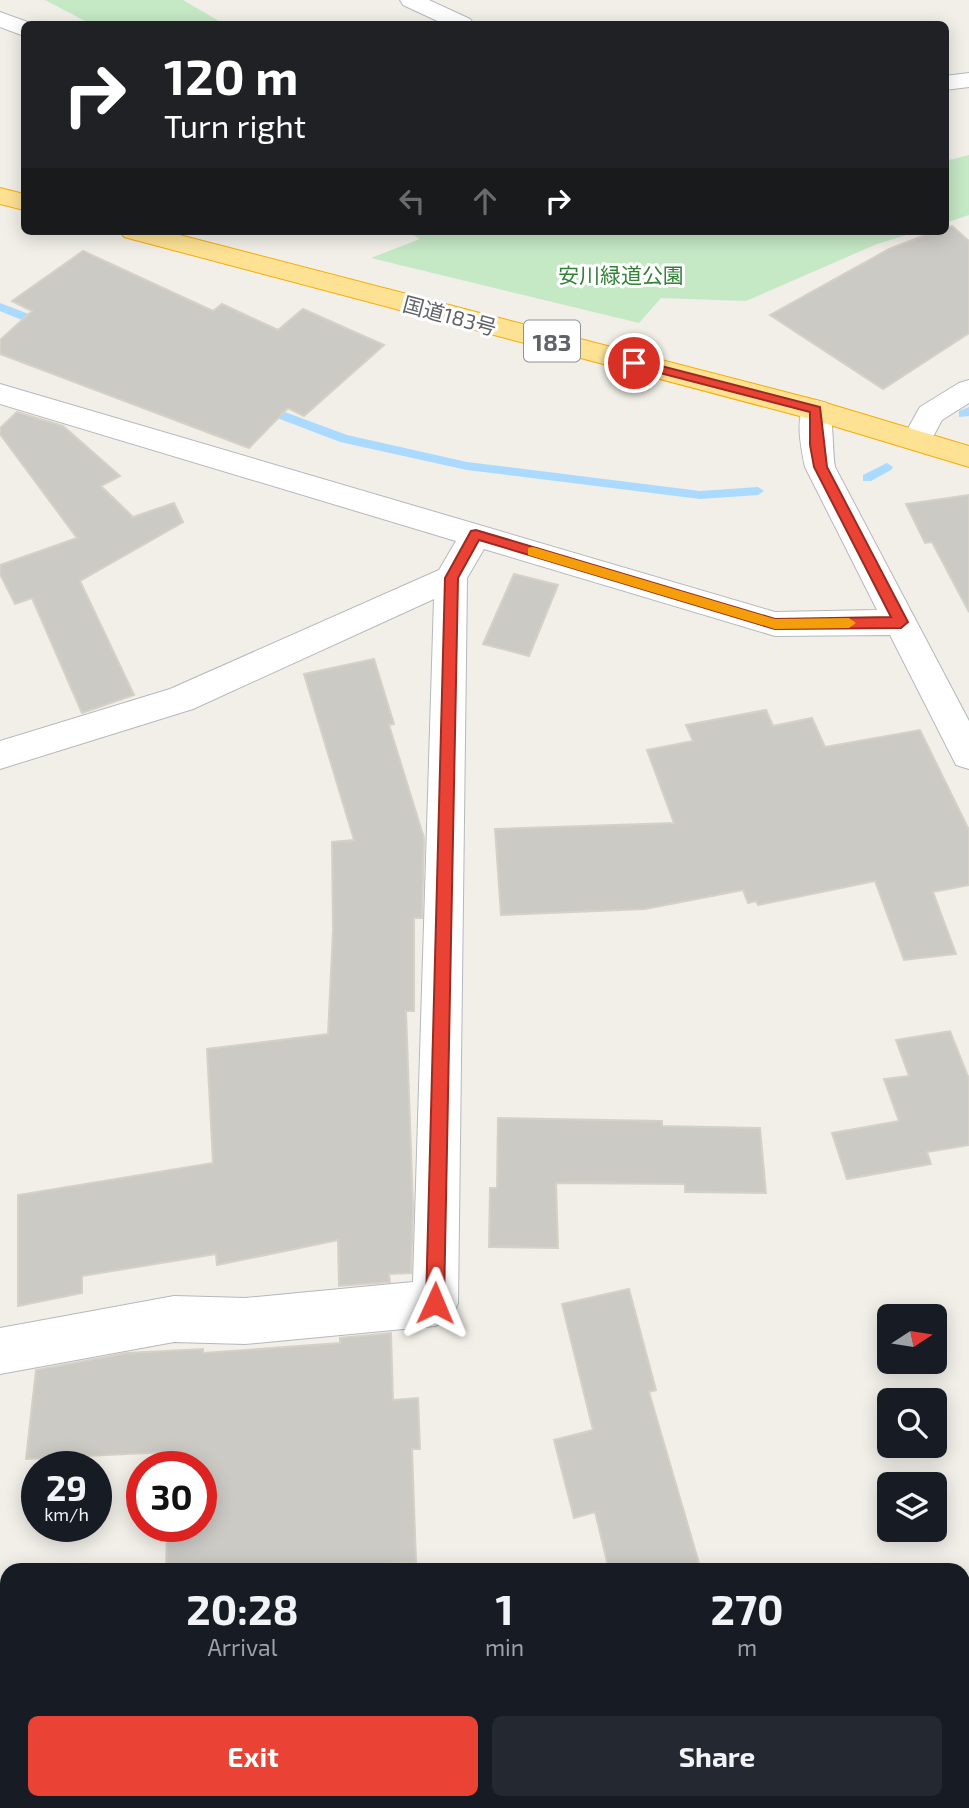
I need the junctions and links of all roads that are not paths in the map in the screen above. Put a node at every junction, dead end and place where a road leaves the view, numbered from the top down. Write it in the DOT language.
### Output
graph roads {
  1 [pos="411,0"];
  2 [pos="0,19"];
  3 [pos="456,21"];
  4 [pos="21,28"];
  5 [pos="969,80"];
  6 [pos="949,82"];
  7 [pos="0,195"];
  8 [pos="21,201"];
  9 [pos="148,235"];
  10 [pos="969,390"];
  11 [pos="0,394"];
  12 [pos="816,410"];
  13 [pos="917,439"];
  14 [pos="969,457"];
  15 [pos="476,534"];
  16 [pos="452,578"];
  17 [pos="901,622"];
  18 [pos="0,755"];
  19 [pos="969,755"];
  20 [pos="0,1352"];
  1 -- 3 [label="street"];
  2 -- 4 [label="street"];
  5 -- 6 [label="street"];
  7 -- 8 [label="highway"];
  9 -- 12 [label="highway, 国道183号 / 183"];
  10 -- 13 [label="street"];
  11 -- 15 [label="street"];
  12 -- 13 [label="highway, 国道183号 / 183"];
  12 -- 17 [label="street"];
  13 -- 14 [label="highway, 国道183号 / 183"];
  15 -- 16 [label="street"];
  15 -- 17 [label="street"];
  16 -- 18 [label="street"];
  16 -- 20 [label="street"];
  17 -- 19 [label="street"];
}
